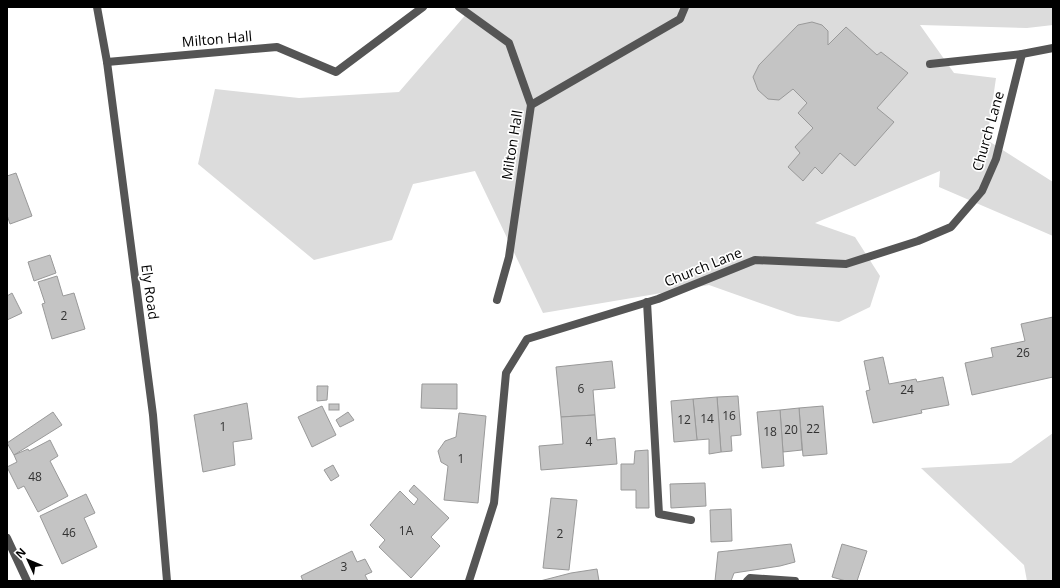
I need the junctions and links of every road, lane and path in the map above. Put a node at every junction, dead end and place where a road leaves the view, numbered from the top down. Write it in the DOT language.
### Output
graph roads {
  1 [pos="97,7"];
  2 [pos="423,7"];
  3 [pos="459,7"];
  4 [pos="685,7"];
  5 [pos="1053,48"];
  6 [pos="1022,54"];
  7 [pos="107,62"];
  8 [pos="930,64"];
  9 [pos="531,105"];
  10 [pos="497,300"];
  11 [pos="647,302"];
  12 [pos="691,520"];
  13 [pos="7,538"];
  14 [pos="27,581"];
  15 [pos="167,581"];
  16 [pos="469,581"];
  17 [pos="747,581"];
  18 [pos="795,581"];
  1 -- 7 [label="street, Ely Road"];
  2 -- 7 [label="street, Milton Hall"];
  3 -- 9 [label="street"];
  4 -- 9 [label="street, Milton Hall"];
  5 -- 6 [label="street"];
  6 -- 8 [label="street"];
  6 -- 11 [label="street, Church Lane"];
  7 -- 15 [label="street, Ely Road"];
  9 -- 10 [label="street, Milton Hall"];
  11 -- 12 [label="street"];
  11 -- 16 [label="street, Church Lane"];
  13 -- 14 [label="street"];
  17 -- 18 [label="street"];
}
